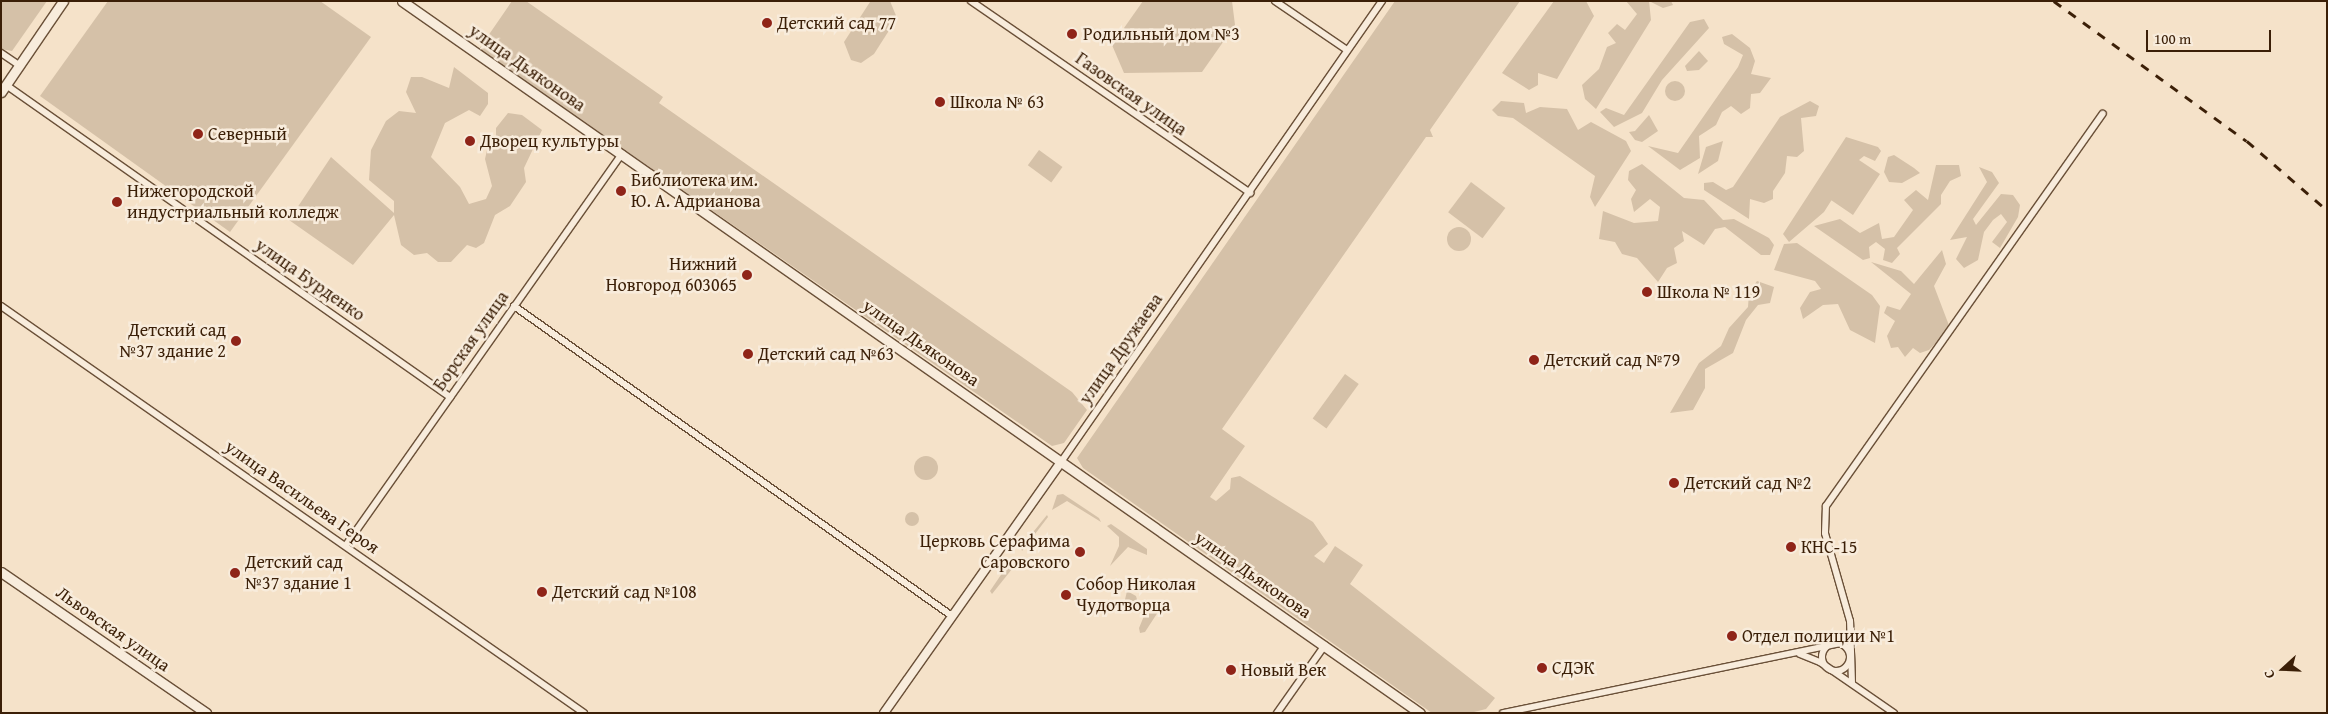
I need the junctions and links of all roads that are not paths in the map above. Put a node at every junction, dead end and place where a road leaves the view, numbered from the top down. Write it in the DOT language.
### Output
graph roads {
  1 [pos="63,1"];
  2 [pos="402,1"];
  3 [pos="971,1"];
  4 [pos="1275,1"];
  5 [pos="1382,1"];
  6 [pos="1348,50"];
  7 [pos="1,53"];
  8 [pos="19,65"];
  9 [pos="3,88"];
  10 [pos="2103,114"];
  11 [pos="622,154"];
  12 [pos="1250,193"];
  13 [pos="1,306"];
  14 [pos="514,306"];
  15 [pos="450,397"];
  16 [pos="1061,462"];
  17 [pos="346,545"];
  18 [pos="1,572"];
  19 [pos="952,616"];
  20 [pos="1850,641"];
  21 [pos="1839,644"];
  22 [pos="1325,645"];
  23 [pos="1824,646"];
  24 [pos="1850,651"];
  25 [pos="1800,654"];
  26 [pos="1851,661"];
  27 [pos="1824,665"];
  28 [pos="1835,672"];
  29 [pos="1852,683"];
  30 [pos="206,713"];
  31 [pos="584,713"];
  32 [pos="884,713"];
  33 [pos="1277,713"];
  34 [pos="1420,713"];
  35 [pos="1503,713"];
  36 [pos="1894,713"];
  1 -- 8 [label="main road"];
  2 -- 11 [label="main road, улица Дьяконова"];
  3 -- 12 [label="street, Газовская улица"];
  4 -- 6 [label="street"];
  5 -- 6 [label="street, улица Дружаева"];
  6 -- 12 [label="street, улица Дружаева"];
  7 -- 8 [label="street"];
  8 -- 9 [label="main road"];
  9 -- 15 [label="street, улица Бурденко"];
  10 -- 20 [label="street"];
  11 -- 14 [label="street, Борская улица"];
  11 -- 16 [label="main road, улица Дьяконова"];
  12 -- 16 [label="street, улица Дружаева"];
  13 -- 17 [label="street, улица Васильева Героя"];
  14 -- 15 [label="street, Борская улица"];
  14 -- 19 [label="street"];
  15 -- 17 [label="street, Борская улица"];
  16 -- 19 [label="street, улица Дружаева"];
  16 -- 22 [label="main road, улица Дьяконова"];
  17 -- 31 [label="street, улица Васильева Героя"];
  18 -- 30 [label="main road, Львовская улица"];
  19 -- 32 [label="street, улица Дружаева"];
  20 -- 21 [label="street"];
  20 -- 24 [label="street"];
  21 -- 23 [label="street"];
  21 -- 24 [label="street"];
  22 -- 33 [label="street"];
  22 -- 34 [label="main road, улица Дьяконова"];
  23 -- 25 [label="street"];
  23 -- 27 [label="street"];
  24 -- 26 [label="street"];
  25 -- 27 [label="street"];
  25 -- 35 [label="street"];
  26 -- 28 [label="street"];
  26 -- 29 [label="street"];
  27 -- 28 [label="street"];
  28 -- 29 [label="street"];
  29 -- 36 [label="street"];
}
